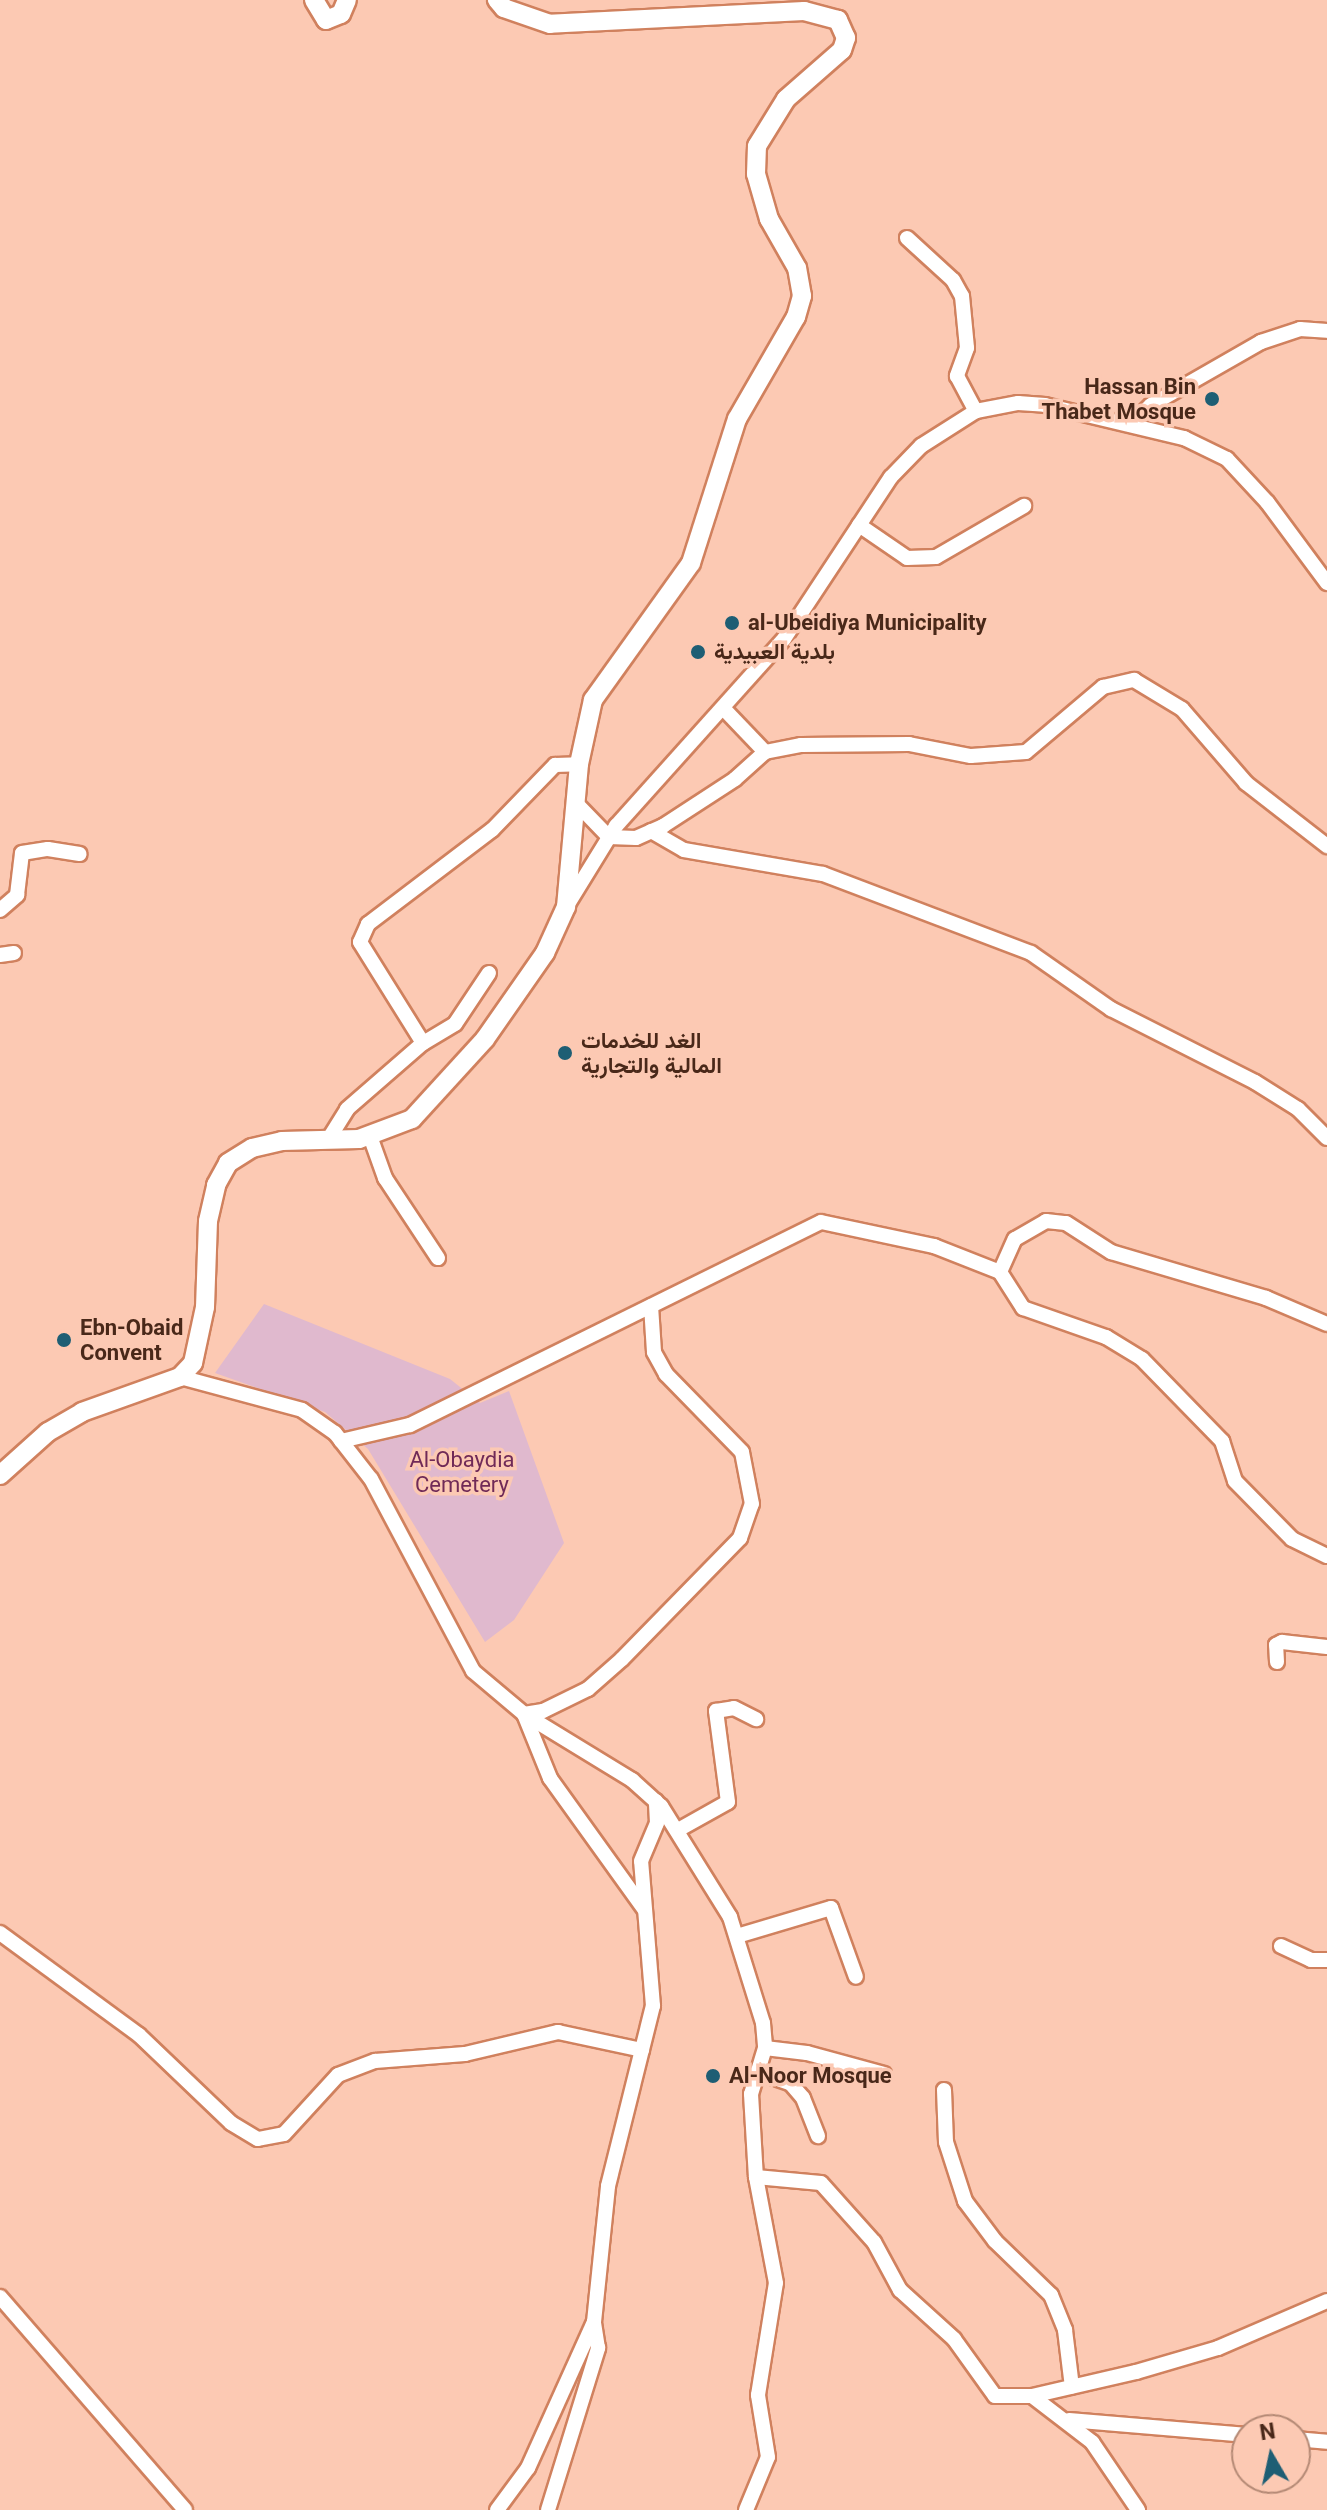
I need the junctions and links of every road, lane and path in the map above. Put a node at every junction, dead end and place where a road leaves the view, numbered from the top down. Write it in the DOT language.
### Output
graph roads {
  1 [pos="314,0"];
  2 [pos="347,0"];
  3 [pos="497,0"];
  4 [pos="907,238"];
  5 [pos="1327,331"];
  6 [pos="976,411"];
  7 [pos="1133,423"];
  8 [pos="1024,506"];
  9 [pos="859,525"];
  10 [pos="1327,583"];
  11 [pos="723,708"];
  12 [pos="765,752"];
  13 [pos="579,764"];
  14 [pos="577,804"];
  15 [pos="651,831"];
  16 [pos="609,837"];
  17 [pos="1327,846"];
  18 [pos="80,854"];
  19 [pos="566,907"];
  20 [pos="0,910"];
  21 [pos="489,973"];
  22 [pos="423,1043"];
  23 [pos="370,1136"];
  24 [pos="1327,1138"];
  25 [pos="328,1140"];
  26 [pos="438,1258"];
  27 [pos="1000,1272"];
  28 [pos="651,1306"];
  29 [pos="1327,1324"];
  30 [pos="180,1377"];
  31 [pos="341,1441"];
  32 [pos="4,1466"];
  33 [pos="1327,1556"];
  34 [pos="1327,1647"];
  35 [pos="1277,1662"];
  36 [pos="524,1714"];
  37 [pos="756,1719"];
  38 [pos="656,1801"];
  39 [pos="678,1830"];
  40 [pos="644,1909"];
  41 [pos="0,1933"];
  42 [pos="737,1936"];
  43 [pos="1281,1946"];
  44 [pos="1327,1960"];
  45 [pos="856,1977"];
  46 [pos="765,2048"];
  47 [pos="642,2050"];
  48 [pos="757,2072"];
  49 [pos="884,2074"];
  50 [pos="944,2090"];
  51 [pos="818,2136"];
  52 [pos="756,2177"];
  53 [pos="0,2297"];
  54 [pos="1327,2301"];
  55 [pos="594,2322"];
  56 [pos="1072,2387"];
  57 [pos="1032,2396"];
  58 [pos="1069,2420"];
  59 [pos="1231,2434"];
  60 [pos="185,2510"];
  61 [pos="497,2510"];
  62 [pos="548,2510"];
  63 [pos="746,2510"];
  64 [pos="1138,2510"];
  1 -- 2 [label="main road"];
  3 -- 13 [label="main road"];
  4 -- 6 [label="street"];
  5 -- 7 [label="street"];
  6 -- 7 [label="street"];
  6 -- 9 [label="street"];
  7 -- 10 [label="street"];
  8 -- 9 [label="street"];
  9 -- 11 [label="street"];
  11 -- 12 [label="street"];
  11 -- 16 [label="street"];
  12 -- 15 [label="street"];
  12 -- 17 [label="street"];
  13 -- 14 [label="main road"];
  13 -- 22 [label="street"];
  14 -- 16 [label="street"];
  14 -- 19 [label="main road"];
  15 -- 16 [label="street"];
  15 -- 24 [label="street"];
  16 -- 19 [label="street"];
  18 -- 20 [label="street"];
  19 -- 23 [label="main road"];
  21 -- 22 [label="street"];
  22 -- 25 [label="street"];
  23 -- 25 [label="main road"];
  23 -- 26 [label="street"];
  25 -- 30 [label="main road"];
  27 -- 28 [label="street"];
  27 -- 29 [label="street"];
  27 -- 33 [label="street"];
  28 -- 31 [label="street"];
  28 -- 36 [label="street"];
  30 -- 31 [label="street"];
  30 -- 32 [label="main road"];
  31 -- 36 [label="street"];
  34 -- 35 [label="street"];
  36 -- 38 [label="street"];
  36 -- 40 [label="street"];
  37 -- 39 [label="street"];
  38 -- 39 [label="street"];
  38 -- 40 [label="street"];
  39 -- 42 [label="street"];
  40 -- 47 [label="street"];
  41 -- 47 [label="street"];
  42 -- 45 [label="street"];
  42 -- 46 [label="street"];
  43 -- 44 [label="street"];
  46 -- 48 [label="street"];
  46 -- 49 [label="street"];
  47 -- 55 [label="street"];
  48 -- 51 [label="street"];
  48 -- 52 [label="street"];
  50 -- 56 [label="street"];
  52 -- 57 [label="street"];
  52 -- 63 [label="street"];
  53 -- 60 [label="street"];
  54 -- 56 [label="street"];
  55 -- 61 [label="street"];
  55 -- 62 [label="street"];
  56 -- 57 [label="street"];
  57 -- 58 [label="street"];
  58 -- 59 [label="street"];
  58 -- 64 [label="street"];
}
